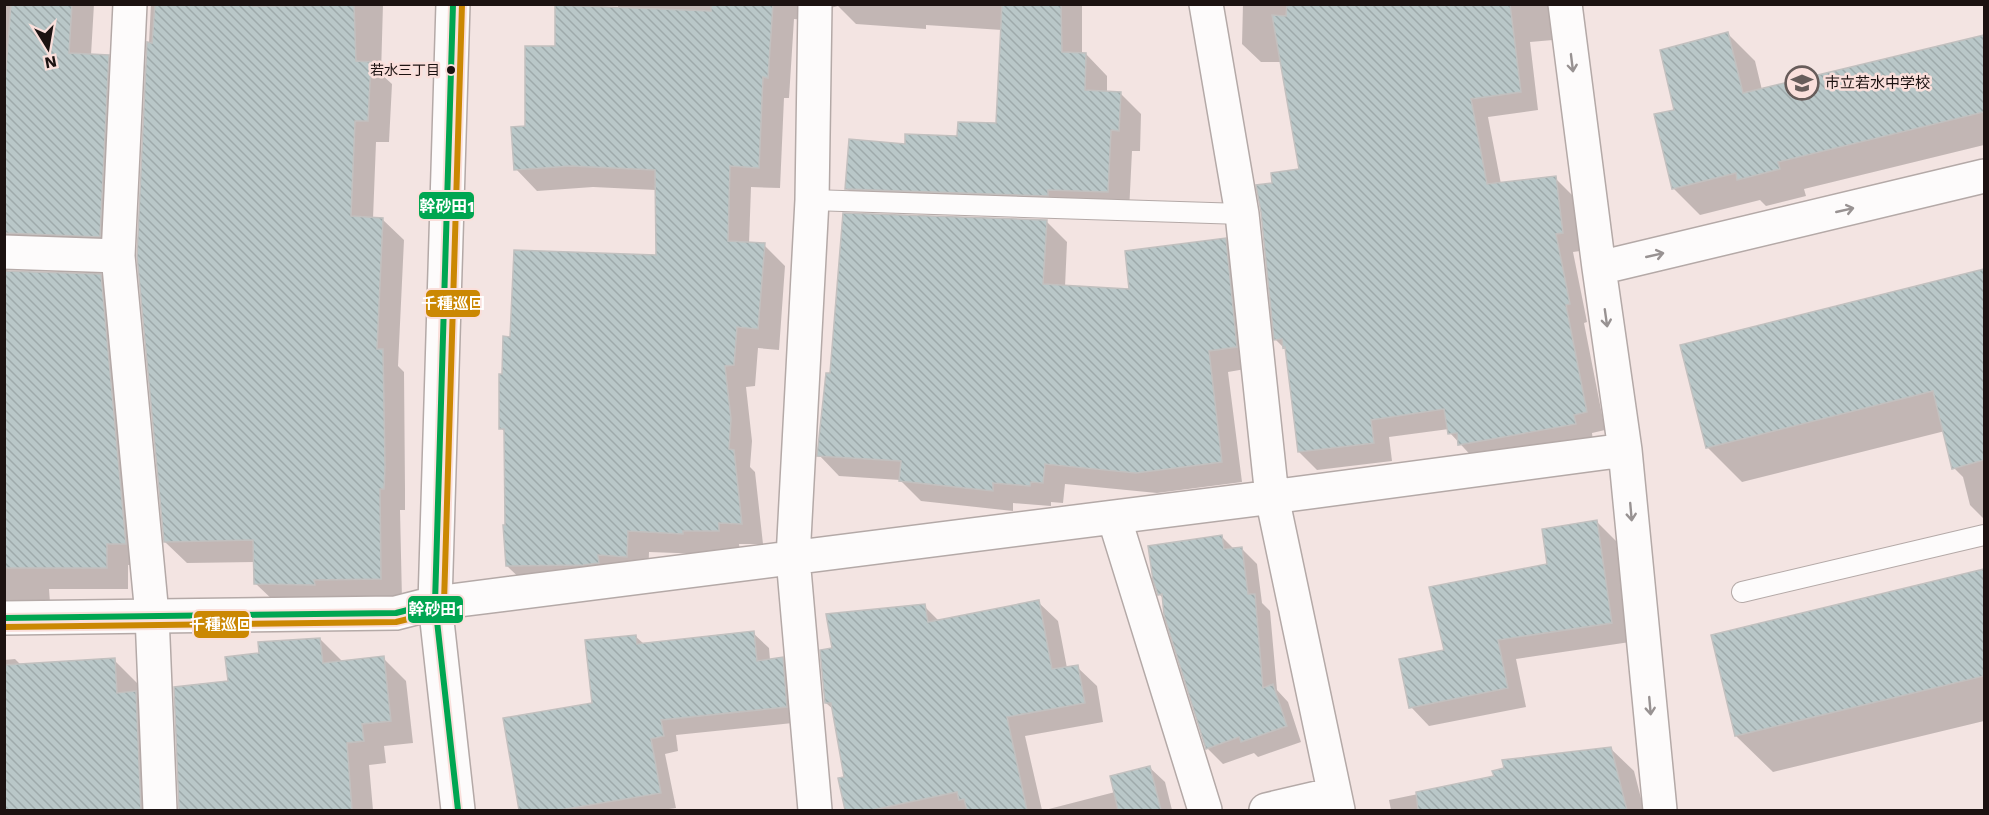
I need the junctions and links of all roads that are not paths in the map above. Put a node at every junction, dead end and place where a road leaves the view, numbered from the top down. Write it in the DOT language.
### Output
graph roads {
  1 [pos="130,4"];
  2 [pos="453,4"];
  3 [pos="815,4"];
  4 [pos="1206,4"];
  5 [pos="1565,4"];
  6 [pos="1984,177"];
  7 [pos="812,200"];
  8 [pos="1242,214"];
  9 [pos="4,252"];
  10 [pos="118,256"];
  11 [pos="1599,268"];
  12 [pos="1625,450"];
  13 [pos="1272,497"];
  14 [pos="1114,517"];
  15 [pos="1984,535"];
  16 [pos="793,558"];
  17 [pos="1742,592"];
  18 [pos="435,603"];
  19 [pos="152,615"];
  20 [pos="4,618"];
  21 [pos="1336,802"];
  22 [pos="160,810"];
  23 [pos="458,810"];
  24 [pos="815,810"];
  25 [pos="1205,810"];
  26 [pos="1266,810"];
  27 [pos="1660,810"];
  1 -- 10 [label="street"];
  2 -- 18 [label="street"];
  3 -- 7 [label="street"];
  4 -- 8 [label="street"];
  5 -- 11 [label="street, one-way"];
  11 -- 6 [label="street, one-way"];
  7 -- 8 [label="lane"];
  7 -- 16 [label="street"];
  8 -- 13 [label="street"];
  9 -- 10 [label="street"];
  10 -- 19 [label="street"];
  11 -- 12 [label="street, one-way"];
  12 -- 13 [label="street"];
  12 -- 27 [label="street, one-way"];
  13 -- 14 [label="street"];
  13 -- 21 [label="street"];
  14 -- 16 [label="street"];
  14 -- 25 [label="street"];
  15 -- 17 [label="lane"];
  16 -- 18 [label="street"];
  16 -- 24 [label="street"];
  18 -- 19 [label="street"];
  18 -- 23 [label="street"];
  19 -- 20 [label="street"];
  19 -- 22 [label="street"];
  21 -- 26 [label="street"];
}
